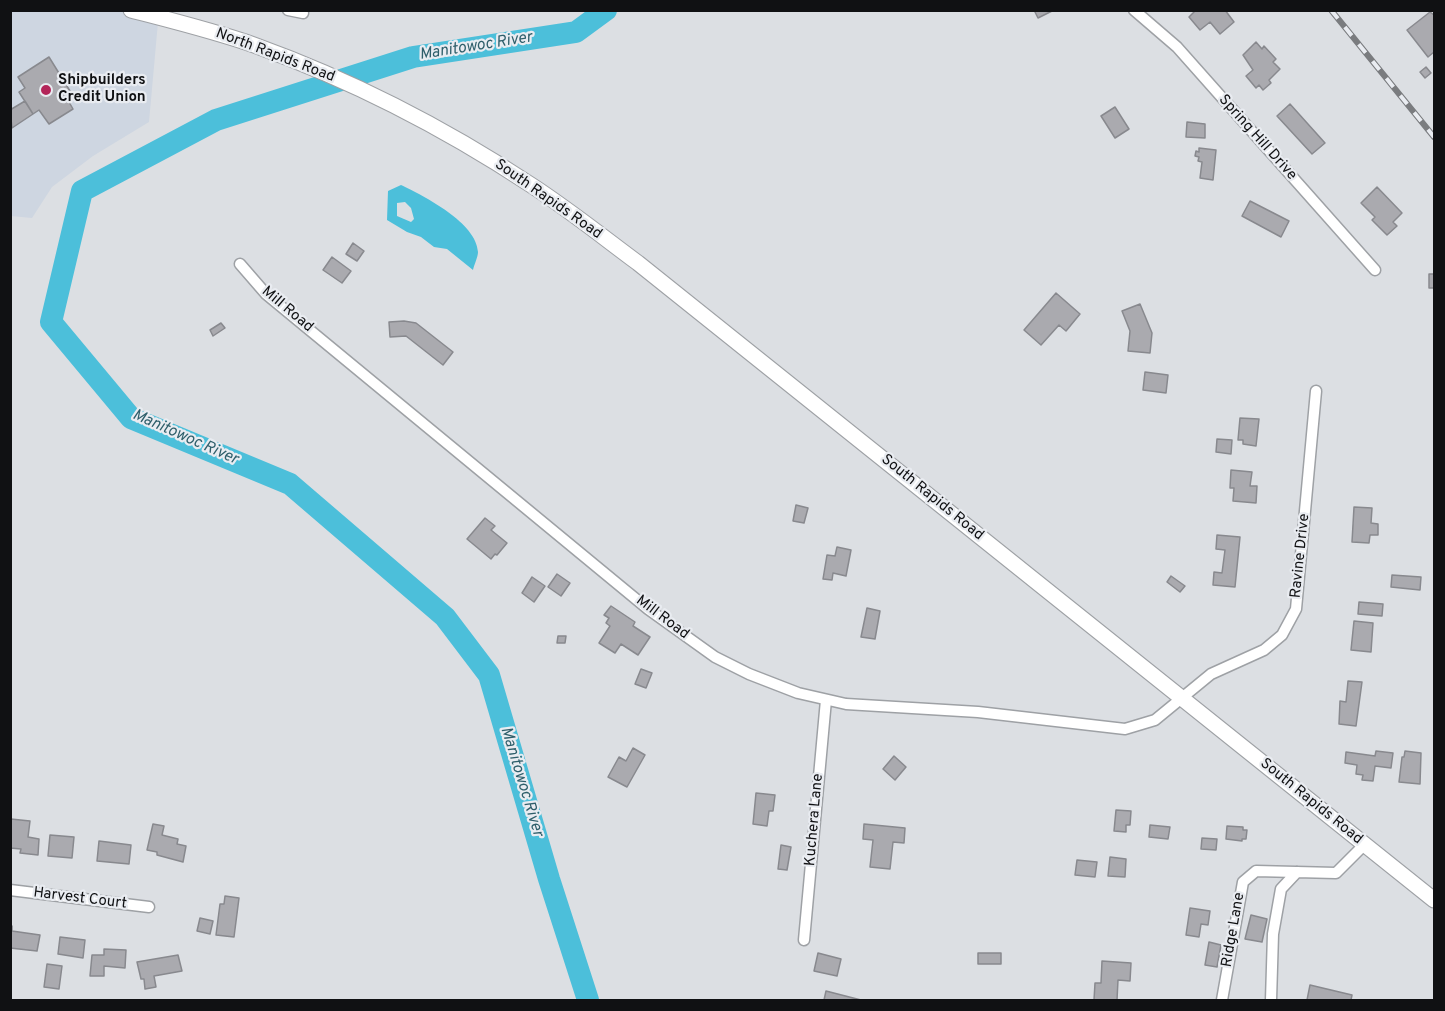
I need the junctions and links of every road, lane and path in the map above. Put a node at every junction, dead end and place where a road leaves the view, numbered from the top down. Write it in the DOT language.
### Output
graph roads {
  1 [pos="132,10"];
  2 [pos="288,10"];
  3 [pos="1134,10"];
  4 [pos="303,13"];
  5 [pos="414,117"];
  6 [pos="240,264"];
  7 [pos="1375,270"];
  8 [pos="1316,391"];
  9 [pos="1184,698"];
  10 [pos="826,700"];
  11 [pos="1364,845"];
  12 [pos="1297,872"];
  13 [pos="10,890"];
  14 [pos="1434,900"];
  15 [pos="149,907"];
  16 [pos="804,940"];
  17 [pos="1221,1000"];
  18 [pos="1271,1000"];
  1 -- 5 [label="main road, North Rapids Road"];
  2 -- 4 [label="street"];
  3 -- 7 [label="street, Spring Hill Drive"];
  5 -- 9 [label="main road, South Rapids Road"];
  6 -- 10 [label="street, Mill Road"];
  8 -- 9 [label="street, Ravine Drive"];
  9 -- 10 [label="street, Mill Road"];
  9 -- 11 [label="main road, South Rapids Road"];
  10 -- 16 [label="street, Kuchera Lane"];
  11 -- 12 [label="street, Ridge Lane"];
  11 -- 14 [label="main road, South Rapids Road"];
  12 -- 17 [label="street, Ridge Lane"];
  12 -- 18 [label="street"];
  13 -- 15 [label="street, Harvest Court"];
}
